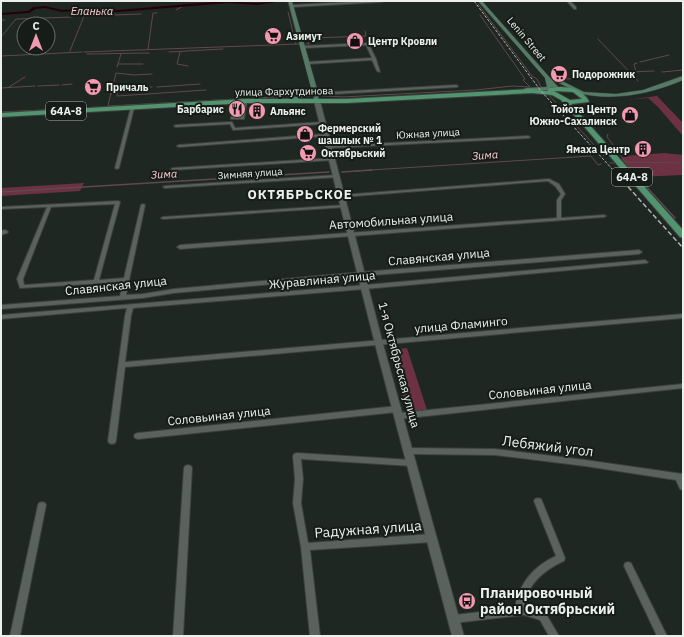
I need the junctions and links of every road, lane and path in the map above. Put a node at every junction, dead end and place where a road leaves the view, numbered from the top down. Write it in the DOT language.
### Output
graph roads {
  1 [pos="480,1"];
  2 [pos="568,1"];
  3 [pos="382,2"];
  4 [pos="291,3"];
  5 [pos="575,8"];
  6 [pos="304,47"];
  7 [pos="374,59"];
  8 [pos="307,63"];
  9 [pos="379,71"];
  10 [pos="542,72"];
  11 [pos="683,78"];
  12 [pos="547,79"];
  13 [pos="558,81"];
  14 [pos="456,86"];
  15 [pos="557,89"];
  16 [pos="573,90"];
  17 [pos="532,91"];
  18 [pos="490,93"];
  19 [pos="316,95"];
  20 [pos="609,96"];
  21 [pos="287,100"];
  22 [pos="564,100"];
  23 [pos="245,101"];
  24 [pos="586,101"];
  25 [pos="132,108"];
  26 [pos="1,115"];
  27 [pos="232,118"];
  28 [pos="581,120"];
  29 [pos="322,123"];
  30 [pos="176,126"];
  31 [pos="325,135"];
  32 [pos="528,137"];
  33 [pos="178,146"];
  34 [pos="328,147"];
  35 [pos="332,159"];
  36 [pos="117,168"];
  37 [pos="173,169"];
  38 [pos="337,176"];
  39 [pos="165,187"];
  40 [pos="342,196"];
  41 [pos="144,205"];
  42 [pos="345,206"];
  43 [pos="49,207"];
  44 [pos="1,208"];
  45 [pos="604,216"];
  46 [pos="163,218"];
  47 [pos="559,218"];
  48 [pos="352,234"];
  49 [pos="683,235"];
  50 [pos="180,247"];
  51 [pos="639,252"];
  52 [pos="645,262"];
  53 [pos="362,274"];
  54 [pos="127,280"];
  55 [pos="96,282"];
  56 [pos="365,288"];
  57 [pos="123,297"];
  58 [pos="131,306"];
  59 [pos="1,307"];
  60 [pos="683,316"];
  61 [pos="1,317"];
  62 [pos="379,344"];
  63 [pos="122,365"];
  64 [pos="683,386"];
  65 [pos="398,413"];
  66 [pos="138,436"];
  67 [pos="112,441"];
  68 [pos="409,451"];
  69 [pos="412,463"];
  70 [pos="188,468"];
  71 [pos="680,477"];
  72 [pos="683,487"];
  73 [pos="538,501"];
  74 [pos="42,505"];
  75 [pos="432,538"];
  76 [pos="305,547"];
  77 [pos="628,566"];
  78 [pos="519,611"];
  79 [pos="454,619"];
  80 [pos="15,636"];
  81 [pos="178,636"];
  82 [pos="315,636"];
  83 [pos="458,636"];
  84 [pos="554,636"];
  85 [pos="662,636"];
  1 -- 10 [label="main road, Lenin Street"];
  2 -- 5 [label="street"];
  3 -- 4 [label="street"];
  4 -- 6 [label="main road"];
  6 -- 7 [label="street"];
  6 -- 8 [label="main road"];
  7 -- 8 [label="street"];
  7 -- 9 [label="street"];
  8 -- 19 [label="main road"];
  10 -- 12 [label="main road, Lenin Street"];
  10 -- 13 [label="main road, Lenin Street"];
  11 -- 20 [label="main road"];
  12 -- 15 [label="main road, Lenin Street"];
  12 -- 18 [label="main road"];
  13 -- 16 [label="main road, Lenin Street"];
  13 -- 20 [label="main road"];
  14 -- 19 [label="street"];
  15 -- 16 [label="main road"];
  15 -- 17 [label="main road"];
  15 -- 22 [label="main road, 64А-8"];
  16 -- 20 [label="main road"];
  16 -- 24 [label="main road"];
  17 -- 18 [label="main road, улица Фархутдинова / 64А-8"];
  17 -- 22 [label="main road, улица Фархутдинова / 64А-8"];
  18 -- 19 [label="main road, улица Фархутдинова / 64А-8"];
  19 -- 21 [label="main road, улица Фархутдинова / 64А-8"];
  19 -- 21 [label="main road"];
  19 -- 29 [label="street, 1-я Октябрьская улица"];
  20 -- 24 [label="main road"];
  21 -- 23 [label="main road, улица Фархутдинова / 64А-8"];
  22 -- 24 [label="main road, 64А-8"];
  22 -- 28 [label="main road, 64А-8"];
  23 -- 25 [label="main road, улица Фархутдинова / 64А-8"];
  23 -- 27 [label="street"];
  24 -- 28 [label="main road"];
  25 -- 26 [label="main road, улица Фархутдинова / 64А-8"];
  25 -- 36 [label="street"];
  28 -- 49 [label="main road, 64А-8"];
  29 -- 30 [label="street"];
  29 -- 31 [label="street, 1-я Октябрьская улица"];
  31 -- 33 [label="street"];
  31 -- 34 [label="street, 1-я Октябрьская улица"];
  32 -- 34 [label="street, Южная улица"];
  34 -- 35 [label="street, 1-я Октябрьская улица"];
  35 -- 37 [label="street, Зимняя улица"];
  35 -- 38 [label="street, 1-я Октябрьская улица"];
  38 -- 39 [label="street, Зимняя улица"];
  38 -- 40 [label="street, 1-я Октябрьская улица"];
  40 -- 42 [label="street, 1-я Октябрьская улица"];
  40 -- 47 [label="street"];
  41 -- 54 [label="street"];
  42 -- 46 [label="street"];
  42 -- 48 [label="street, 1-я Октябрьская улица"];
  43 -- 44 [label="street"];
  43 -- 55 [label="street"];
  43 -- 55 [label="street"];
  45 -- 47 [label="street, Автомобильная улица"];
  47 -- 48 [label="street, Автомобильная улица"];
  48 -- 50 [label="street, Автомобильная улица"];
  48 -- 53 [label="street, 1-я Октябрьская улица"];
  51 -- 53 [label="street, Славянская улица"];
  52 -- 56 [label="street, Журавлиная улица"];
  53 -- 56 [label="street, 1-я Октябрьская улица"];
  53 -- 57 [label="street, Славянская улица"];
  54 -- 55 [label="street"];
  54 -- 57 [label="street"];
  56 -- 58 [label="street, Журавлиная улица"];
  56 -- 62 [label="street, 1-я Октябрьская улица"];
  57 -- 59 [label="street, Славянская улица"];
  58 -- 61 [label="street, Журавлиная улица"];
  58 -- 63 [label="street"];
  60 -- 62 [label="street, улица Фламинго"];
  62 -- 63 [label="street, улица Фламинго"];
  62 -- 65 [label="street, 1-я Октябрьская улица"];
  63 -- 67 [label="street"];
  64 -- 65 [label="street, Соловьиная улица"];
  65 -- 66 [label="street, Соловьиная улица"];
  65 -- 68 [label="street, 1-я Октябрьская улица"];
  68 -- 69 [label="street, 1-я Октябрьская улица"];
  68 -- 71 [label="street, Лебяжий угол"];
  69 -- 75 [label="street, 1-я Октябрьская улица"];
  69 -- 76 [label="street, Радужная улица"];
  70 -- 81 [label="street"];
  71 -- 72 [label="street"];
  73 -- 78 [label="street"];
  74 -- 80 [label="street"];
  75 -- 76 [label="street, Радужная улица"];
  75 -- 79 [label="street, 1-я Октябрьская улица"];
  76 -- 82 [label="street, Радужная улица"];
  77 -- 85 [label="street"];
  78 -- 79 [label="street"];
  78 -- 84 [label="street"];
  79 -- 83 [label="street, 1-я Октябрьская улица"];
}
